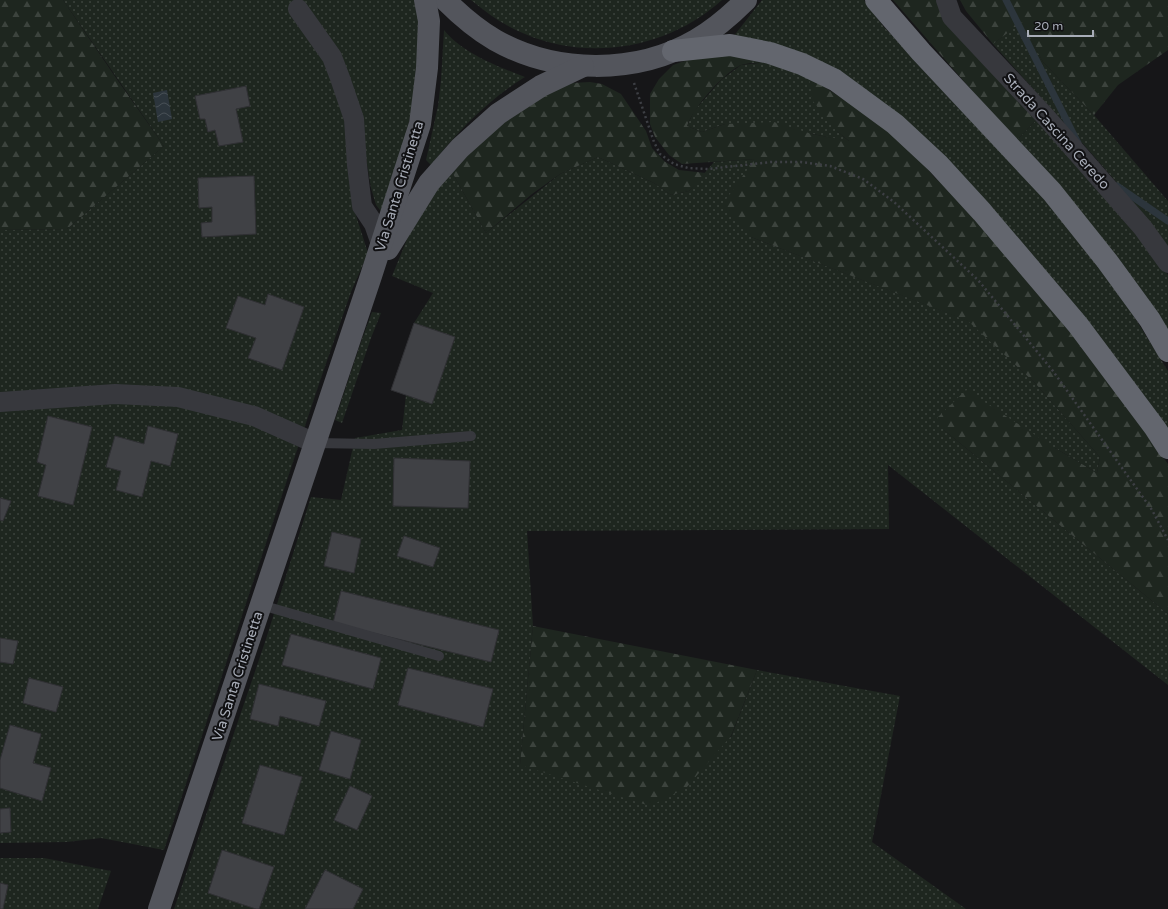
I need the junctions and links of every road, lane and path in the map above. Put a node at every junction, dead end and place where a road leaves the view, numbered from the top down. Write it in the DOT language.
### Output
graph roads {
  1 [pos="425,0"];
  2 [pos="445,0"];
  3 [pos="746,0"];
  4 [pos="876,0"];
  5 [pos="946,0"];
  6 [pos="298,9"];
  7 [pos="673,51"];
  8 [pos="627,64"];
  9 [pos="583,66"];
  10 [pos="381,244"];
  11 [pos="1168,263"];
  12 [pos="371,276"];
  13 [pos="1168,350"];
  14 [pos="0,402"];
  15 [pos="471,436"];
  16 [pos="315,443"];
  17 [pos="1168,448"];
  18 [pos="1168,540"];
  19 [pos="261,605"];
  20 [pos="439,656"];
  21 [pos="159,909"];
  1 -- 10 [label="main road, Via Santa Cristinetta"];
  2 -- 9 [label="main road"];
  3 -- 7 [label="main road"];
  4 -- 13 [label="highway"];
  5 -- 11 [label="street, Strada Cascina Ceredo"];
  6 -- 10 [label="street"];
  7 -- 8 [label="main road"];
  7 -- 17 [label="highway"];
  8 -- 9 [label="main road"];
  8 -- 18 [label="path"];
  9 -- 12 [label="main road, Via Santa Cristinetta"];
  10 -- 12 [label="main road, Via Santa Cristinetta"];
  12 -- 16 [label="main road, Via Santa Cristinetta"];
  14 -- 16 [label="street"];
  15 -- 16 [label="lane"];
  16 -- 19 [label="main road, Via Santa Cristinetta"];
  19 -- 20 [label="lane"];
  19 -- 21 [label="main road, Via Santa Cristinetta"];
}
